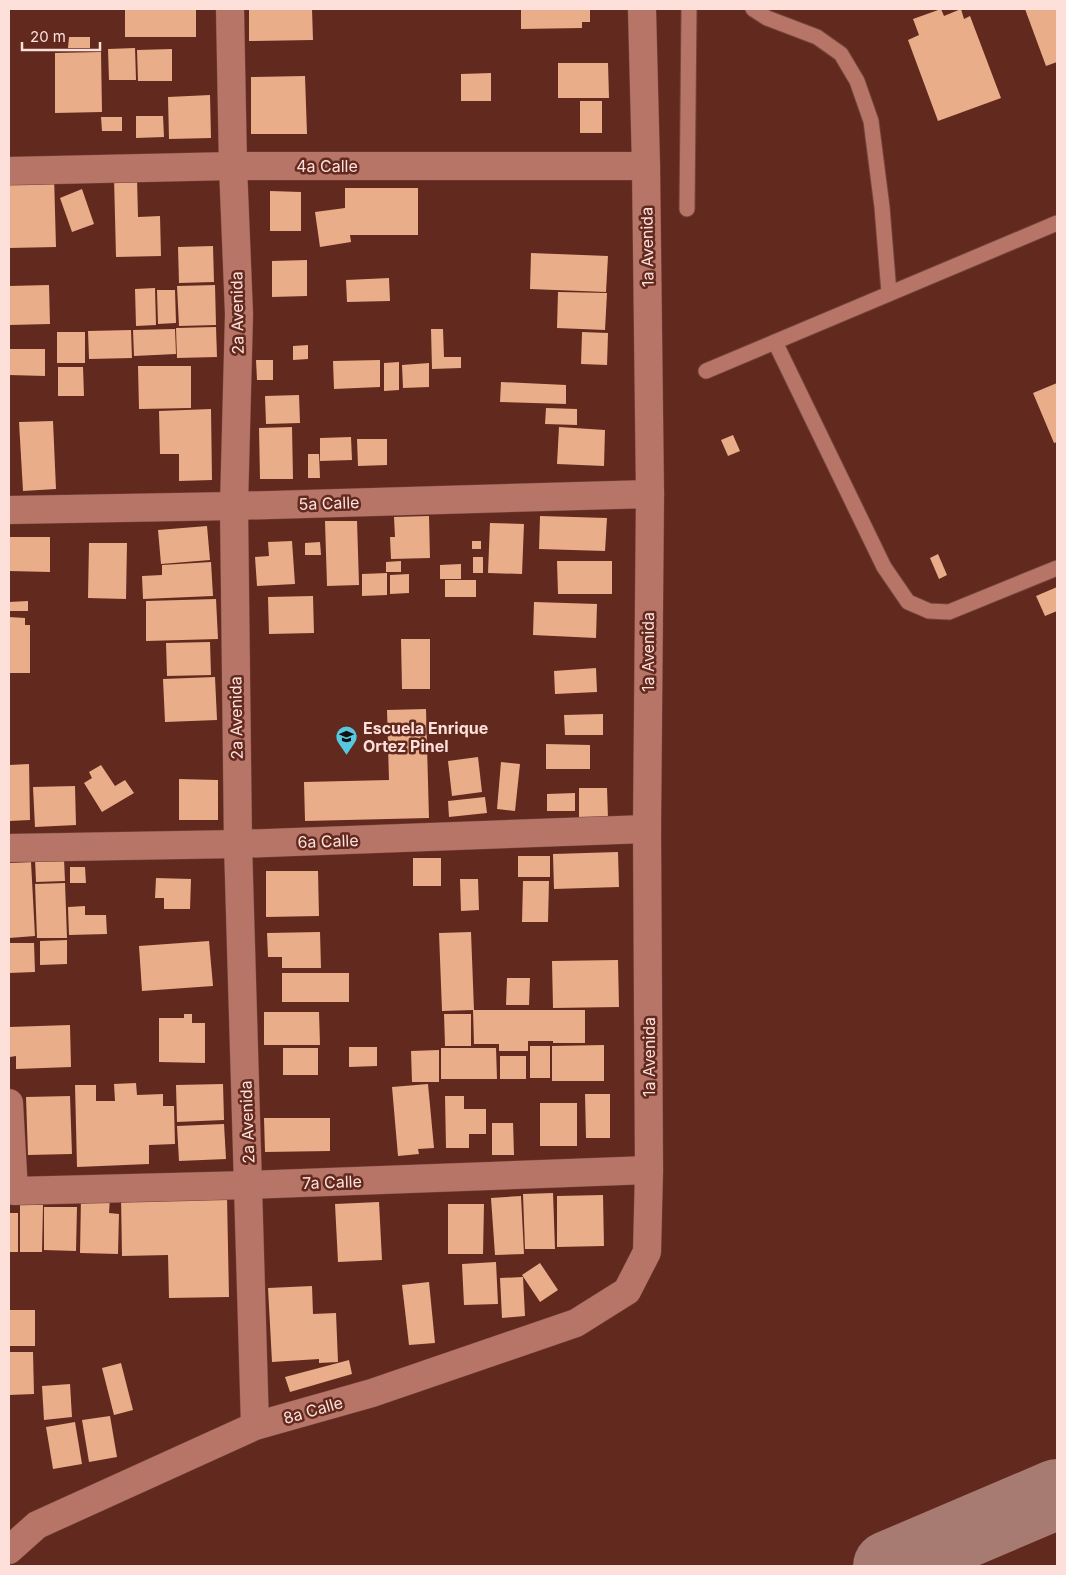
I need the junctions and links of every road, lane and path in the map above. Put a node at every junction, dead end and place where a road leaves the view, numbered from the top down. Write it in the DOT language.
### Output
graph roads {
  1 [pos="230,9"];
  2 [pos="642,9"];
  3 [pos="689,9"];
  4 [pos="752,9"];
  5 [pos="233,166"];
  6 [pos="646,166"];
  7 [pos="9,171"];
  8 [pos="687,209"];
  9 [pos="1057,223"];
  10 [pos="889,293"];
  11 [pos="775,342"];
  12 [pos="706,371"];
  13 [pos="650,494"];
  14 [pos="234,506"];
  15 [pos="9,510"];
  16 [pos="1057,568"];
  17 [pos="647,828"];
  18 [pos="238,844"];
  19 [pos="9,848"];
  20 [pos="9,1103"];
  21 [pos="649,1170"];
  22 [pos="249,1186"];
  23 [pos="626,1291"];
  24 [pos="255,1426"];
  25 [pos="9,1550"];
  1 -- 5 [label="street, 2a Avenida"];
  2 -- 6 [label="street, 1a Avenida"];
  3 -- 8 [label="lane"];
  4 -- 10 [label="lane"];
  5 -- 6 [label="street, 4a Calle"];
  5 -- 7 [label="street, 4a Calle"];
  5 -- 14 [label="street, 2a Avenida"];
  6 -- 13 [label="street, 1a Avenida"];
  9 -- 10 [label="lane"];
  10 -- 11 [label="lane"];
  11 -- 12 [label="lane"];
  11 -- 16 [label="lane"];
  13 -- 14 [label="street, 5a Calle"];
  13 -- 17 [label="street, 1a Avenida"];
  14 -- 15 [label="street, 5a Calle"];
  14 -- 18 [label="street, 2a Avenida"];
  17 -- 18 [label="street, 6a Calle"];
  17 -- 21 [label="street, 1a Avenida"];
  18 -- 19 [label="street, 6a Calle"];
  18 -- 22 [label="street, 2a Avenida"];
  20 -- 22 [label="street, 7a Calle"];
  21 -- 22 [label="street, 7a Calle"];
  21 -- 23 [label="street, 1a Avenida"];
  22 -- 24 [label="street, 2a Avenida"];
  23 -- 24 [label="street, 8a Calle"];
  24 -- 25 [label="street, 8a Calle"];
}
